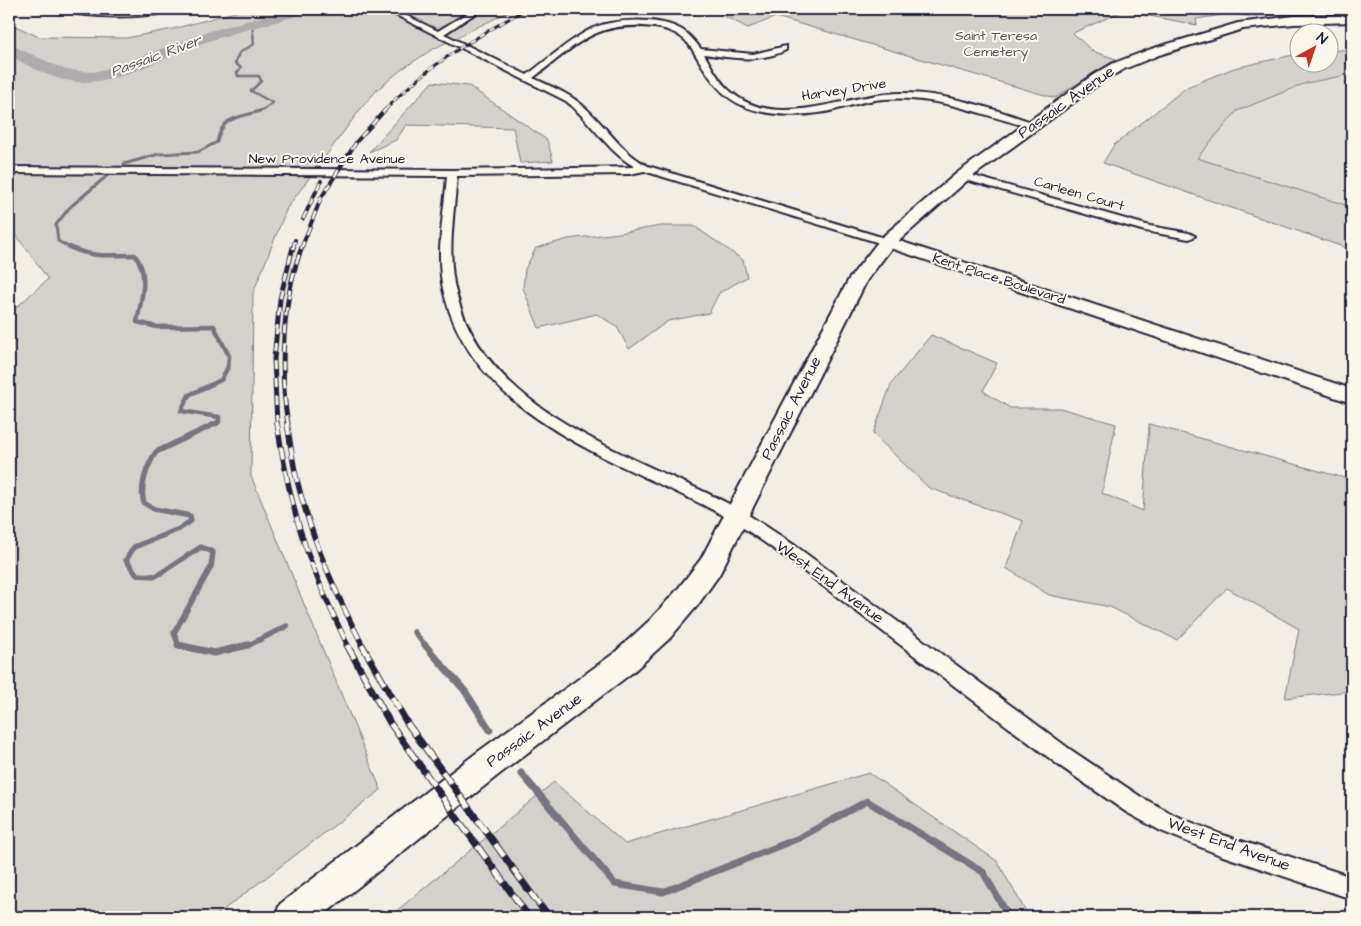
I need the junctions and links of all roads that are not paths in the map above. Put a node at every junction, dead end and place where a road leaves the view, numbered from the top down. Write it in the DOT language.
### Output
graph roads {
  1 [pos="64,9"];
  2 [pos="171,9"];
  3 [pos="388,9"];
  4 [pos="479,9"];
  5 [pos="1352,19"];
  6 [pos="439,34"];
  7 [pos="783,48"];
  8 [pos="697,51"];
  9 [pos="528,78"];
  10 [pos="1032,125"];
  11 [pos="644,168"];
  12 [pos="9,170"];
  13 [pos="452,173"];
  14 [pos="962,176"];
  15 [pos="1189,236"];
  16 [pos="887,242"];
  17 [pos="1352,396"];
  18 [pos="737,516"];
  19 [pos="1352,888"];
  20 [pos="293,917"];
  1 -- 2 [label="street"];
  3 -- 6 [label="street"];
  4 -- 6 [label="street"];
  5 -- 10 [label="main road, Passaic Avenue"];
  6 -- 9 [label="street"];
  7 -- 8 [label="street"];
  8 -- 9 [label="street, Harvey Drive"];
  8 -- 10 [label="street, Harvey Drive"];
  9 -- 11 [label="street"];
  10 -- 14 [label="main road, Passaic Avenue"];
  11 -- 13 [label="street, New Providence Avenue"];
  11 -- 16 [label="street, Kent Place Boulevard"];
  12 -- 13 [label="street, New Providence Avenue"];
  13 -- 18 [label="street, West End Avenue"];
  14 -- 15 [label="street, Carleen Court"];
  14 -- 16 [label="main road, Passaic Avenue"];
  16 -- 17 [label="street, Kent Place Boulevard"];
  16 -- 18 [label="main road, Passaic Avenue"];
  18 -- 19 [label="street, West End Avenue"];
  18 -- 20 [label="main road, Passaic Avenue"];
}
